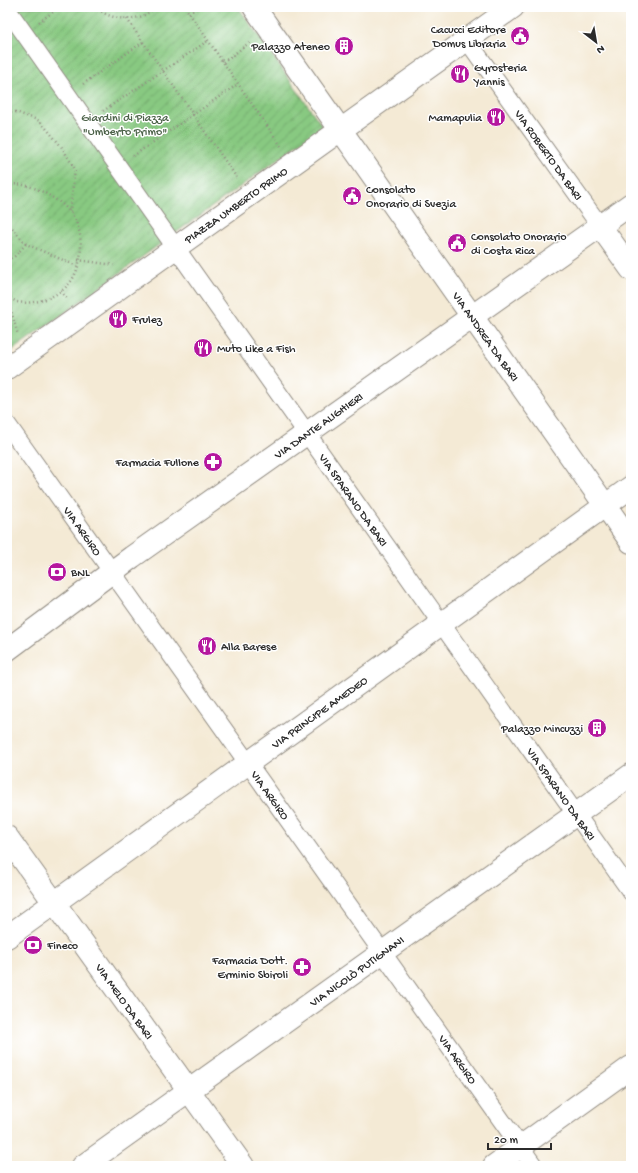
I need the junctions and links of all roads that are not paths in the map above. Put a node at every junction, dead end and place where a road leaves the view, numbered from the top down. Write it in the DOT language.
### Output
graph roads {
  1 [pos="254,7"];
  2 [pos="513,7"];
  3 [pos="7,9"];
  4 [pos="467,40"];
  5 [pos="341,130"];
  6 [pos="631,204"];
  7 [pos="600,226"];
  8 [pos="176,247"];
  9 [pos="631,269"];
  10 [pos="473,317"];
  11 [pos="7,368"];
  12 [pos="7,424"];
  13 [pos="308,434"];
  14 [pos="631,487"];
  15 [pos="605,506"];
  16 [pos="631,542"];
  17 [pos="112,572"];
  18 [pos="441,623"];
  19 [pos="7,650"];
  20 [pos="247,763"];
  21 [pos="631,775"];
  22 [pos="576,814"];
  23 [pos="7,837"];
  24 [pos="631,892"];
  25 [pos="55,902"];
  26 [pos="7,936"];
  27 [pos="382,952"];
  28 [pos="631,1067"];
  29 [pos="189,1091"];
  30 [pos="520,1146"];
  31 [pos="83,1166"];
  32 [pos="243,1166"];
  33 [pos="494,1166"];
  34 [pos="534,1166"];
  1 -- 5 [label="street"];
  2 -- 4 [label="street, PIAZZA UMBERTO PRIMO"];
  3 -- 8 [label="street, VIA SPARANO DA BARI"];
  4 -- 5 [label="street, PIAZZA UMBERTO PRIMO"];
  4 -- 7 [label="street, VIA ROBERTO DA BARI"];
  5 -- 8 [label="street, PIAZZA UMBERTO PRIMO"];
  5 -- 10 [label="street, VIA ANDREA DA BARI"];
  6 -- 7 [label="street, VIA DANTE ALIGHIERI"];
  7 -- 9 [label="street, VIA ROBERTO DA BARI"];
  7 -- 10 [label="street, VIA DANTE ALIGHIERI"];
  8 -- 11 [label="street, PIAZZA UMBERTO PRIMO"];
  8 -- 13 [label="street, VIA SPARANO DA BARI"];
  10 -- 13 [label="street, VIA DANTE ALIGHIERI"];
  10 -- 15 [label="street, VIA ANDREA DA BARI"];
  12 -- 17 [label="street, VIA ARGIRO"];
  13 -- 17 [label="street, VIA DANTE ALIGHIERI"];
  13 -- 18 [label="street, VIA SPARANO DA BARI"];
  14 -- 15 [label="street, VIA PRINCIPE AMEDEO"];
  15 -- 16 [label="street, VIA ANDREA DA BARI"];
  15 -- 18 [label="street, VIA PRINCIPE AMEDEO"];
  17 -- 19 [label="street, VIA DANTE ALIGHIERI"];
  17 -- 20 [label="street, VIA ARGIRO"];
  18 -- 20 [label="street, VIA PRINCIPE AMEDEO"];
  18 -- 22 [label="street, VIA SPARANO DA BARI"];
  20 -- 25 [label="street, VIA PRINCIPE AMEDEO"];
  20 -- 27 [label="street, VIA ARGIRO"];
  21 -- 22 [label="street, VIA NICOLÒ PUTIGNANI"];
  22 -- 24 [label="street, VIA SPARANO DA BARI"];
  22 -- 27 [label="street, VIA NICOLÒ PUTIGNANI"];
  23 -- 25 [label="street, VIA MELO DA BARI"];
  25 -- 26 [label="street, VIA PRINCIPE AMEDEO"];
  25 -- 29 [label="street, VIA MELO DA BARI"];
  27 -- 29 [label="street, VIA NICOLÒ PUTIGNANI"];
  27 -- 30 [label="street, VIA ARGIRO"];
  28 -- 30 [label="street"];
  29 -- 31 [label="street, VIA NICOLÒ PUTIGNANI"];
  29 -- 32 [label="street, VIA MELO DA BARI"];
  30 -- 33 [label="street"];
  30 -- 34 [label="street, VIA ARGIRO"];
}
